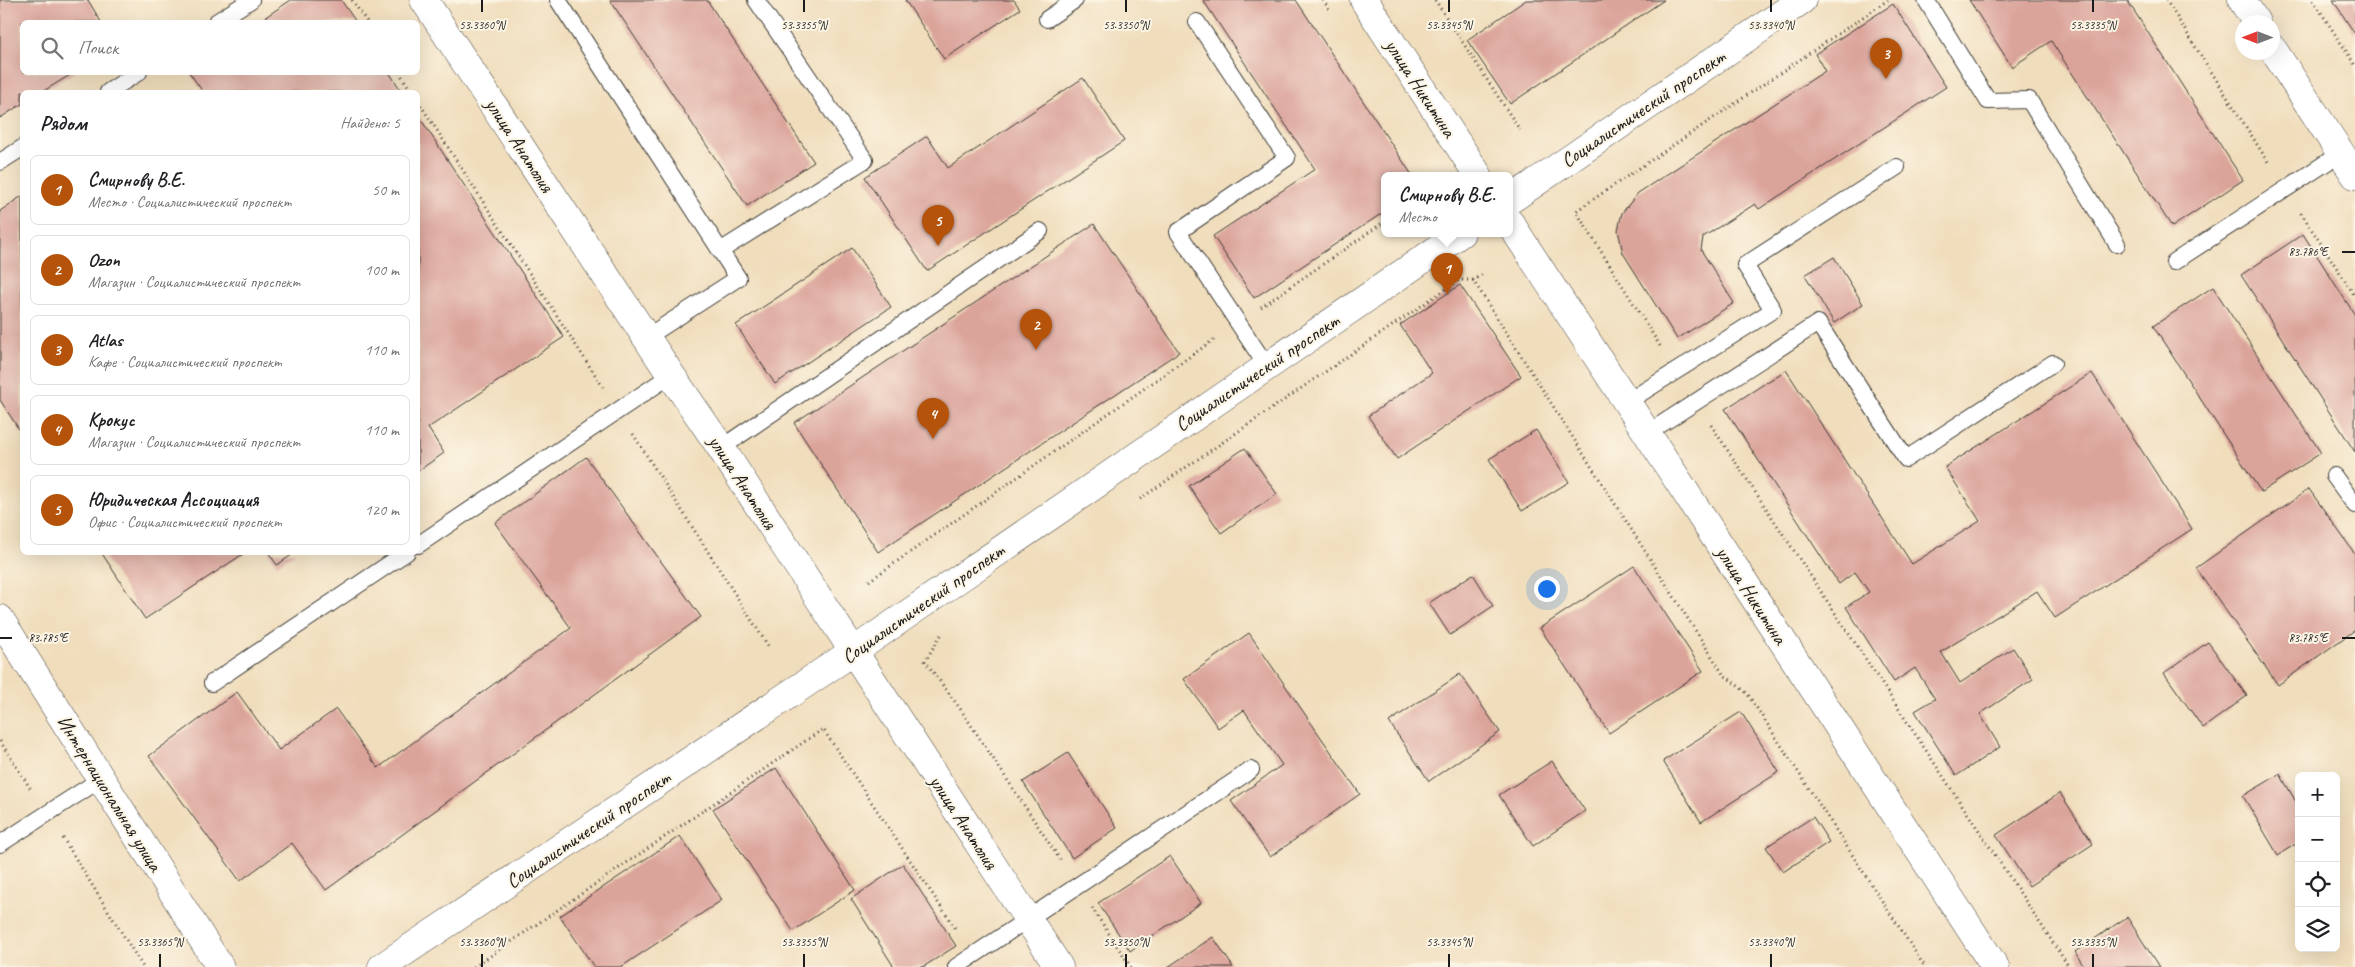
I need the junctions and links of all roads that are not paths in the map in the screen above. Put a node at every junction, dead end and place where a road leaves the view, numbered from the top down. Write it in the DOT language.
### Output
graph roads {
  1 [pos="251,0"];
  2 [pos="424,0"];
  3 [pos="558,0"];
  4 [pos="756,0"];
  5 [pos="1076,0"];
  6 [pos="1364,0"];
  7 [pos="1802,0"];
  8 [pos="1926,0"];
  9 [pos="2242,0"];
  10 [pos="2252,15"];
  11 [pos="1047,19"];
  12 [pos="219,20"];
  13 [pos="1197,22"];
  14 [pos="2280,60"];
  15 [pos="134,75"];
  16 [pos="111,90"];
  17 [pos="20,149"];
  18 [pos="0,162"];
  19 [pos="2348,164"];
  20 [pos="1897,167"];
  21 [pos="1476,172"];
  22 [pos="1513,198"];
  23 [pos="1513,228"];
  24 [pos="1040,231"];
  25 [pos="1455,237"];
  26 [pos="2117,244"];
  27 [pos="720,251"];
  28 [pos="2174,262"];
  29 [pos="647,337"];
  30 [pos="2053,363"];
  31 [pos="1266,365"];
  32 [pos="671,375"];
  33 [pos="1627,402"];
  34 [pos="1646,434"];
  35 [pos="721,448"];
  36 [pos="2334,476"];
  37 [pos="2355,505"];
  38 [pos="420,544"];
  39 [pos="403,555"];
  40 [pos="0,619"];
  41 [pos="854,651"];
  42 [pos="212,683"];
  43 [pos="1251,770"];
  44 [pos="101,779"];
  45 [pos="0,844"];
  46 [pos="1028,920"];
  47 [pos="220,967"];
  48 [pos="382,967"];
  49 [pos="956,967"];
  50 [pos="1059,967"];
  51 [pos="1995,967"];
  1 -- 12 [label="lane"];
  2 -- 29 [label="street, улица Анатолия"];
  3 -- 27 [label="lane"];
  4 -- 27 [label="lane"];
  5 -- 11 [label="lane"];
  6 -- 21 [label="street, улица Никитина"];
  7 -- 22 [label="street, Социалистический проспект"];
  8 -- 26 [label="lane"];
  9 -- 10 [label="street"];
  13 -- 31 [label="lane"];
  14 -- 19 [label="street"];
  15 -- 16 [label="lane"];
  17 -- 18 [label="lane"];
  19 -- 28 [label="lane"];
  20 -- 33 [label="lane"];
  23 -- 33 [label="street, улица Никитина"];
  24 -- 35 [label="lane"];
  25 -- 31 [label="street, Социалистический проспект"];
  27 -- 29 [label="lane"];
  29 -- 32 [label="street, улица Анатолия"];
  30 -- 34 [label="lane"];
  31 -- 41 [label="street, Социалистический проспект"];
  32 -- 35 [label="street, улица Анатолия"];
  32 -- 38 [label="lane"];
  33 -- 34 [label="street, улица Никитина"];
  34 -- 51 [label="street, улица Никитина"];
  35 -- 41 [label="street, улица Анатолия"];
  36 -- 37 [label="lane"];
  39 -- 42 [label="lane"];
  40 -- 44 [label="street, Интернациональная улица"];
  41 -- 46 [label="street, улица Анатолия"];
  41 -- 48 [label="street, Социалистический проспект"];
  43 -- 46 [label="lane"];
  44 -- 45 [label="lane"];
  44 -- 47 [label="street, Интернациональная улица"];
  46 -- 49 [label="lane"];
  46 -- 50 [label="street, улица Анатолия"];
}
